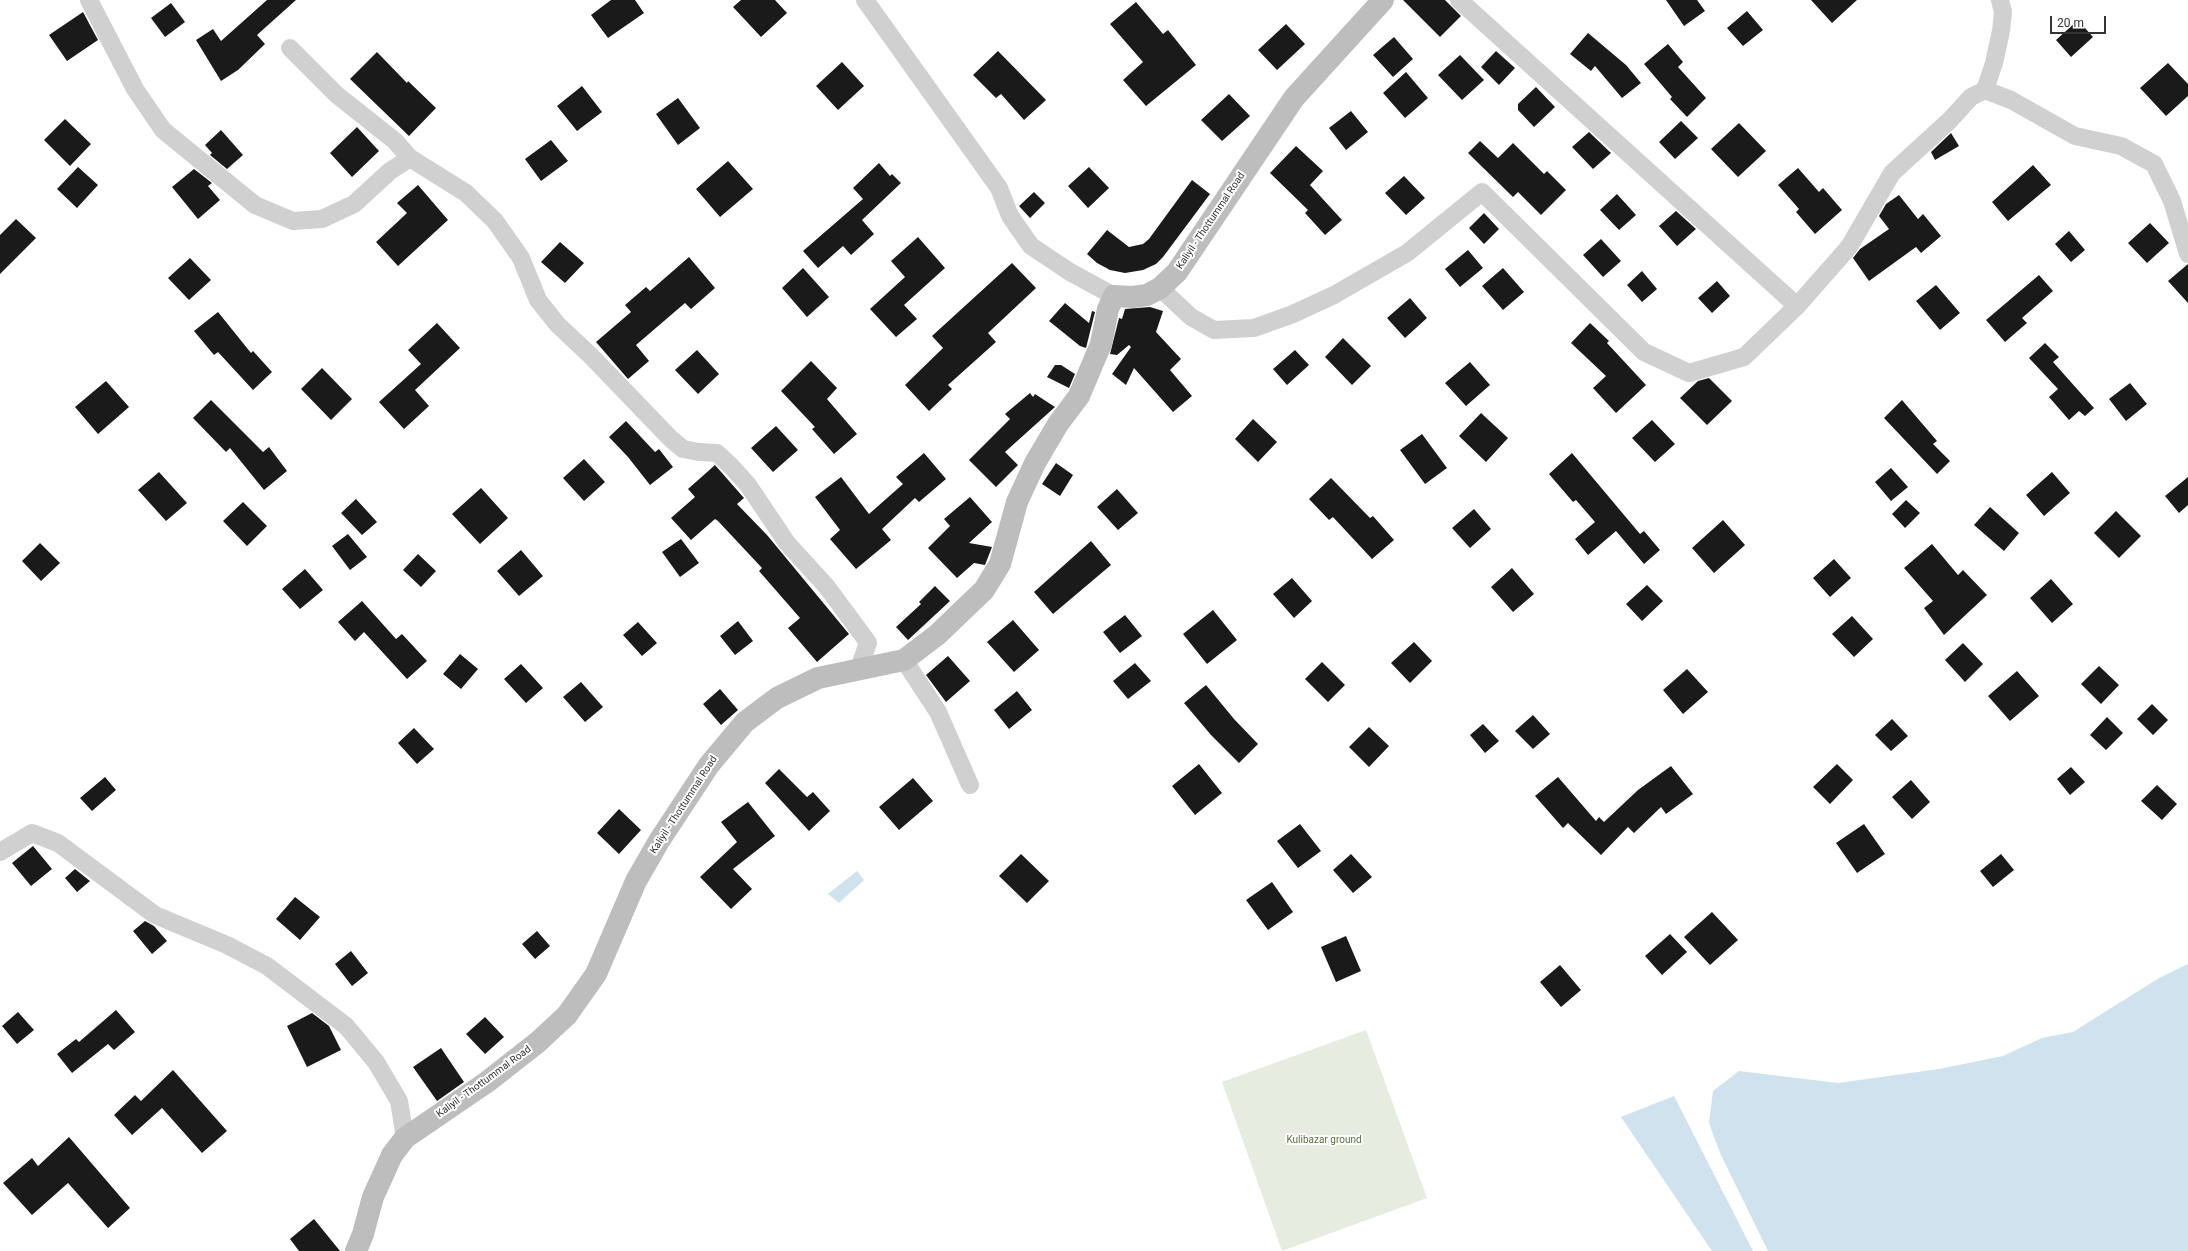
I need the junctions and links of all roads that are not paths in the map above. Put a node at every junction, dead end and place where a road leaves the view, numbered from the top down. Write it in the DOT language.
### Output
graph roads {
  1 [pos="89,0"];
  2 [pos="865,0"];
  3 [pos="1383,0"];
  4 [pos="1459,0"];
  5 [pos="2000,0"];
  6 [pos="290,48"];
  7 [pos="1985,90"];
  8 [pos="410,158"];
  9 [pos="2188,254"];
  10 [pos="1160,288"];
  11 [pos="1114,296"];
  12 [pos="1797,306"];
  13 [pos="904,660"];
  14 [pos="859,668"];
  15 [pos="970,785"];
  16 [pos="0,852"];
  17 [pos="405,1138"];
  18 [pos="356,1251"];
  1 -- 8 [label="street"];
  2 -- 11 [label="street"];
  3 -- 10 [label="main road, Kaliyil - Thottummal Road"];
  4 -- 12 [label="street"];
  5 -- 7 [label="street"];
  6 -- 8 [label="street"];
  7 -- 9 [label="street"];
  7 -- 12 [label="street"];
  8 -- 14 [label="street"];
  10 -- 11 [label="main road, Kaliyil - Thottummal Road"];
  10 -- 12 [label="street"];
  11 -- 13 [label="main road, Kaliyil - Thottummal Road"];
  13 -- 14 [label="main road, Kaliyil - Thottummal Road"];
  13 -- 15 [label="street"];
  14 -- 17 [label="main road, Kaliyil - Thottummal Road"];
  16 -- 17 [label="street"];
  17 -- 18 [label="main road, Kaliyil - Thottummal Road"];
}
